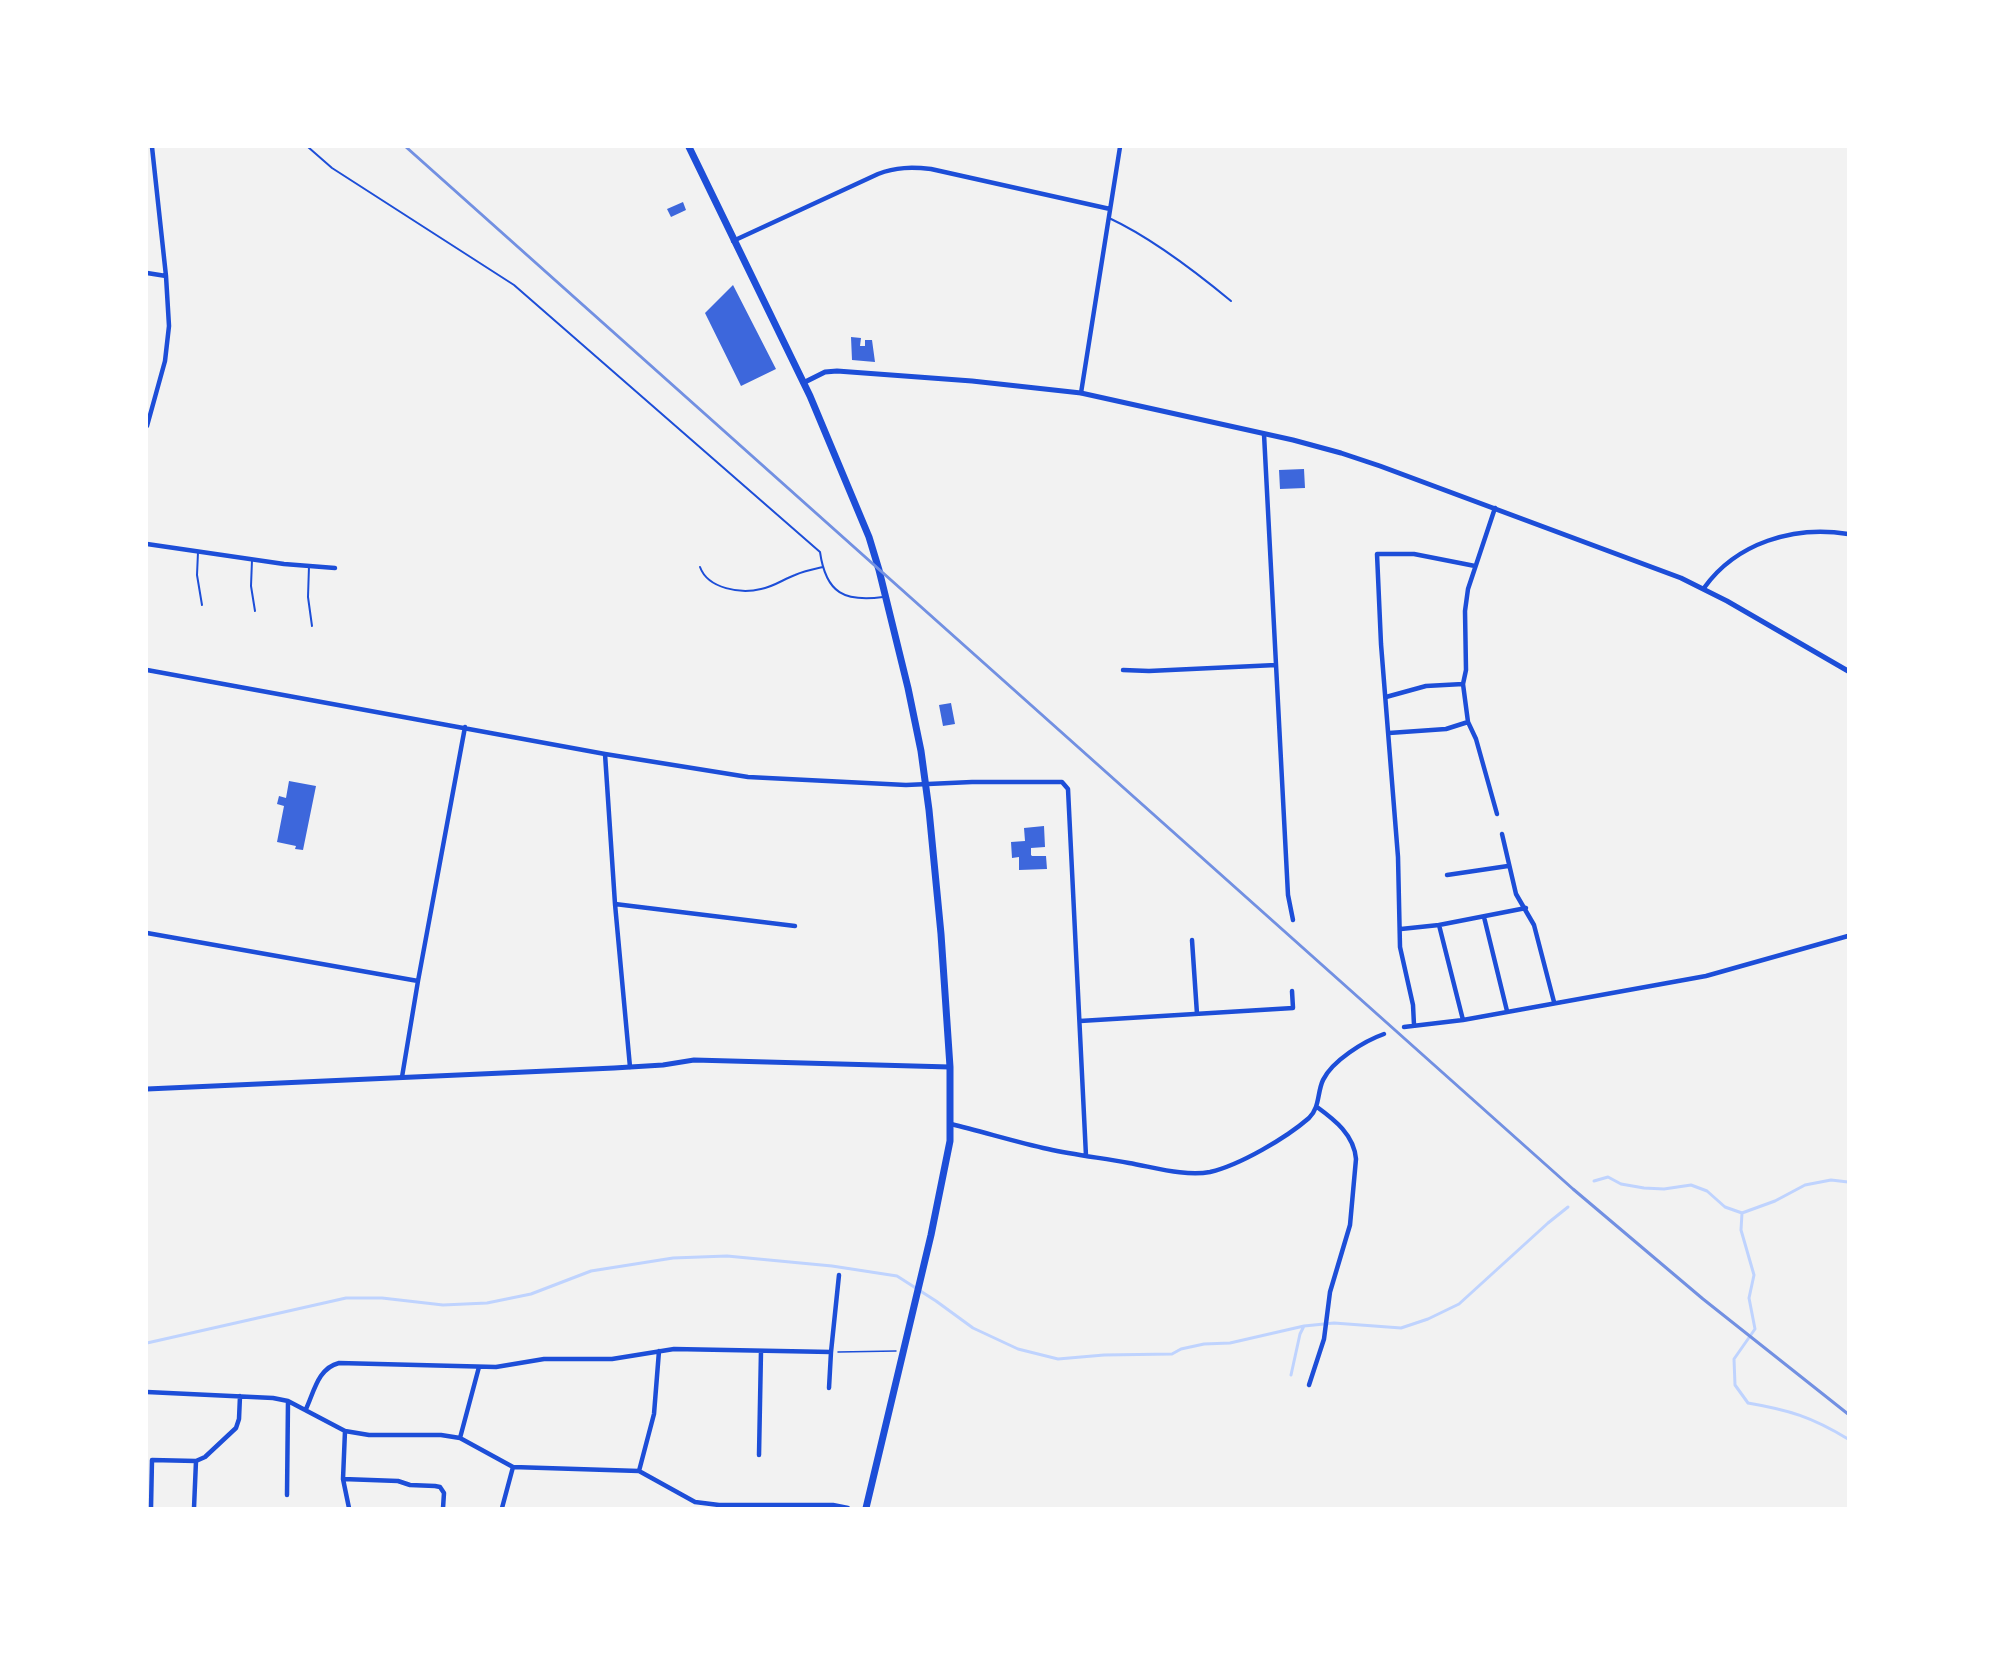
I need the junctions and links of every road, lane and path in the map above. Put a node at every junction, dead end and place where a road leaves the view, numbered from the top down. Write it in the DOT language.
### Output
graph roads {
  1 [pos="152,147"];
  2 [pos="308,147"];
  3 [pos="689,147"];
  4 [pos="1120,147"];
  5 [pos="1110,209"];
  6 [pos="1109,218"];
  7 [pos="733,241"];
  8 [pos="147,273"];
  9 [pos="166,276"];
  10 [pos="1231,301"];
  11 [pos="803,383"];
  12 [pos="1081,393"];
  13 [pos="147,426"];
  14 [pos="1264,434"];
  15 [pos="1495,508"];
  16 [pos="1848,534"];
  17 [pos="147,544"];
  18 [pos="198,552"];
  19 [pos="252,560"];
  20 [pos="309,566"];
  21 [pos="1475,566"];
  22 [pos="700,567"];
  23 [pos="823,567"];
  24 [pos="335,568"];
  25 [pos="1704,588"];
  26 [pos="886,597"];
  27 [pos="202,605"];
  28 [pos="255,611"];
  29 [pos="312,626"];
  30 [pos="1276,664"];
  31 [pos="1124,670"];
  32 [pos="1848,671"];
  33 [pos="147,672"];
  34 [pos="1463,684"];
  35 [pos="1386,696"];
  36 [pos="1468,722"];
  37 [pos="465,727"];
  38 [pos="1389,733"];
  39 [pos="604,754"];
  40 [pos="925,784"];
  41 [pos="1497,814"];
  42 [pos="1502,834"];
  43 [pos="1508,866"];
  44 [pos="1447,875"];
  45 [pos="615,904"];
  46 [pos="1526,908"];
  47 [pos="1484,917"];
  48 [pos="1293,921"];
  49 [pos="1440,925"];
  50 [pos="795,926"];
  51 [pos="1401,929"];
  52 [pos="147,933"];
  53 [pos="1848,936"];
  54 [pos="1192,940"];
  55 [pos="418,981"];
  56 [pos="1292,991"];
  57 [pos="1554,1002"];
  58 [pos="1507,1011"];
  59 [pos="1197,1014"];
  60 [pos="1463,1020"];
  61 [pos="1080,1021"];
  62 [pos="1414,1024"];
  63 [pos="1404,1027"];
  64 [pos="1384,1034"];
  65 [pos="630,1067"];
  66 [pos="950,1067"];
  67 [pos="402,1077"];
  68 [pos="147,1089"];
  69 [pos="1317,1107"];
  70 [pos="951,1124"];
  71 [pos="1086,1156"];
  72 [pos="839,1275"];
  73 [pos="659,1351"];
  74 [pos="761,1351"];
  75 [pos="831,1352"];
  76 [pos="902,1352"];
  77 [pos="480,1366"];
  78 [pos="1310,1385"];
  79 [pos="829,1388"];
  80 [pos="147,1392"];
  81 [pos="240,1396"];
  82 [pos="288,1401"];
  83 [pos="306,1409"];
  84 [pos="345,1431"];
  85 [pos="460,1438"];
  86 [pos="759,1455"];
  87 [pos="196,1461"];
  88 [pos="513,1467"];
  89 [pos="639,1471"];
  90 [pos="344,1479"];
  91 [pos="287,1495"];
  92 [pos="695,1502"];
  93 [pos="151,1508"];
  94 [pos="194,1508"];
  95 [pos="349,1508"];
  96 [pos="443,1508"];
  97 [pos="502,1508"];
  98 [pos="693,1508"];
  99 [pos="848,1508"];
  100 [pos="866,1508"];
  1 -- 9 [label="street"];
  2 -- 23 [label="lane"];
  3 -- 7 [label="main road"];
  4 -- 5 [label="street"];
  5 -- 6 [label="street"];
  5 -- 7 [label="street"];
  6 -- 10 [label="lane"];
  6 -- 12 [label="street"];
  7 -- 11 [label="main road"];
  8 -- 9 [label="street"];
  9 -- 13 [label="street"];
  11 -- 12 [label="street"];
  11 -- 26 [label="main road"];
  12 -- 14 [label="street"];
  14 -- 15 [label="street"];
  14 -- 30 [label="street"];
  15 -- 21 [label="street"];
  15 -- 25 [label="street"];
  16 -- 25 [label="street"];
  17 -- 18 [label="street"];
  18 -- 19 [label="street"];
  18 -- 27 [label="lane"];
  19 -- 20 [label="street"];
  19 -- 28 [label="lane"];
  20 -- 24 [label="street"];
  20 -- 29 [label="lane"];
  21 -- 34 [label="street"];
  21 -- 35 [label="street"];
  22 -- 23 [label="lane"];
  23 -- 26 [label="lane"];
  25 -- 32 [label="street"];
  26 -- 40 [label="main road"];
  30 -- 31 [label="street"];
  30 -- 48 [label="street"];
  33 -- 37 [label="street"];
  34 -- 35 [label="street"];
  34 -- 36 [label="street"];
  35 -- 38 [label="street"];
  36 -- 38 [label="street"];
  36 -- 41 [label="street"];
  37 -- 39 [label="street"];
  37 -- 55 [label="street"];
  38 -- 51 [label="street"];
  39 -- 40 [label="street"];
  39 -- 45 [label="street"];
  40 -- 61 [label="street"];
  40 -- 66 [label="main road"];
  42 -- 43 [label="street"];
  43 -- 44 [label="street"];
  43 -- 46 [label="street"];
  45 -- 50 [label="street"];
  45 -- 65 [label="street"];
  46 -- 47 [label="street"];
  46 -- 57 [label="street"];
  47 -- 49 [label="street"];
  47 -- 58 [label="street"];
  49 -- 51 [label="street"];
  49 -- 60 [label="street"];
  51 -- 62 [label="street"];
  52 -- 55 [label="street"];
  53 -- 57 [label="street"];
  54 -- 59 [label="street"];
  55 -- 67 [label="street"];
  56 -- 59 [label="street"];
  57 -- 58 [label="street"];
  58 -- 60 [label="street"];
  59 -- 61 [label="street"];
  60 -- 62 [label="street"];
  61 -- 71 [label="street"];
  62 -- 63 [label="street"];
  64 -- 69 [label="street"];
  65 -- 66 [label="street"];
  65 -- 67 [label="street"];
  66 -- 70 [label="main road"];
  67 -- 68 [label="street"];
  69 -- 71 [label="street"];
  69 -- 78 [label="street"];
  70 -- 71 [label="street"];
  70 -- 76 [label="main road"];
  72 -- 75 [label="street"];
  73 -- 74 [label="street"];
  73 -- 77 [label="street"];
  73 -- 89 [label="street"];
  74 -- 75 [label="street"];
  74 -- 86 [label="street"];
  75 -- 76 [label="path"];
  75 -- 79 [label="street"];
  76 -- 100 [label="main road"];
  77 -- 83 [label="street"];
  77 -- 85 [label="street"];
  80 -- 81 [label="street"];
  81 -- 82 [label="street"];
  81 -- 87 [label="street"];
  82 -- 83 [label="street"];
  82 -- 91 [label="street"];
  83 -- 84 [label="street"];
  84 -- 85 [label="street"];
  84 -- 90 [label="street"];
  85 -- 88 [label="street"];
  87 -- 93 [label="street"];
  87 -- 94 [label="street"];
  88 -- 89 [label="street"];
  88 -- 97 [label="street"];
  89 -- 92 [label="street"];
  90 -- 95 [label="street"];
  90 -- 96 [label="street"];
  92 -- 98 [label="street"];
  92 -- 99 [label="street"];
}
